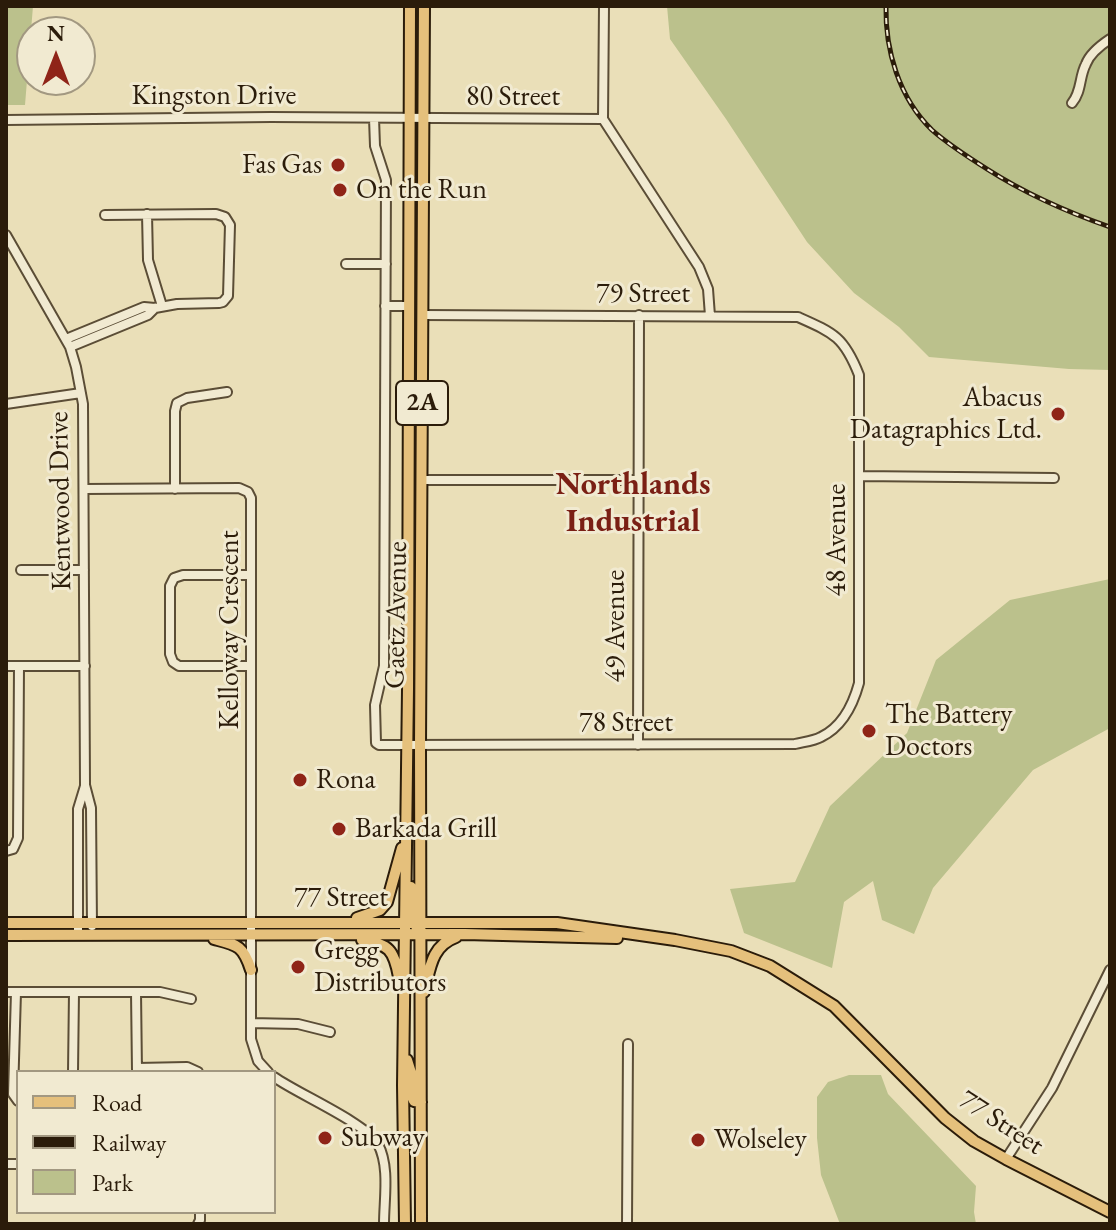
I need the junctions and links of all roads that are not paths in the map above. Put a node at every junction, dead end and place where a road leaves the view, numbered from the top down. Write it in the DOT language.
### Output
graph roads {
  1 [pos="410,6"];
  2 [pos="424,6"];
  3 [pos="604,6"];
  4 [pos="1110,39"];
  5 [pos="1072,103"];
  6 [pos="374,118"];
  7 [pos="410,118"];
  8 [pos="422,118"];
  9 [pos="603,119"];
  10 [pos="6,120"];
  11 [pos="147,214"];
  12 [pos="105,215"];
  13 [pos="6,235"];
  14 [pos="346,264"];
  15 [pos="386,264"];
  16 [pos="385,306"];
  17 [pos="409,306"];
  18 [pos="158,307"];
  19 [pos="422,315"];
  20 [pos="639,315"];
  21 [pos="710,316"];
  22 [pos="68,343"];
  23 [pos="851,354"];
  24 [pos="227,392"];
  25 [pos="81,393"];
  26 [pos="6,404"];
  27 [pos="859,476"];
  28 [pos="1054,478"];
  29 [pos="422,480"];
  30 [pos="638,480"];
  31 [pos="84,489"];
  32 [pos="175,489"];
  33 [pos="21,570"];
  34 [pos="84,570"];
  35 [pos="251,575"];
  36 [pos="6,666"];
  37 [pos="19,666"];
  38 [pos="85,666"];
  39 [pos="251,666"];
  40 [pos="839,724"];
  41 [pos="407,745"];
  42 [pos="420,745"];
  43 [pos="638,745"];
  44 [pos="6,759"];
  45 [pos="18,759"];
  46 [pos="85,785"];
  47 [pos="407,829"];
  48 [pos="6,851"];
  49 [pos="252,921"];
  50 [pos="92,922"];
  51 [pos="339,922"];
  52 [pos="6,923"];
  53 [pos="415,925"];
  54 [pos="78,929"];
  55 [pos="92,934"];
  56 [pos="465,934"];
  57 [pos="6,935"];
  58 [pos="200,935"];
  59 [pos="252,935"];
  60 [pos="328,935"];
  61 [pos="404,935"];
  62 [pos="675,940"];
  63 [pos="251,970"];
  64 [pos="1110,970"];
  65 [pos="11,992"];
  66 [pos="74,992"];
  67 [pos="136,992"];
  68 [pos="191,999"];
  69 [pos="404,1003"];
  70 [pos="420,1007"];
  71 [pos="251,1023"];
  72 [pos="330,1032"];
  73 [pos="628,1044"];
  74 [pos="404,1047"];
  75 [pos="73,1070"];
  76 [pos="137,1070"];
  77 [pos="194,1070"];
  78 [pos="266,1070"];
  79 [pos="276,1078"];
  80 [pos="16,1098"];
  81 [pos="421,1102"];
  82 [pos="1006,1159"];
  83 [pos="1110,1212"];
  84 [pos="384,1224"];
  85 [pos="405,1224"];
  86 [pos="421,1224"];
  87 [pos="627,1224"];
  1 -- 7 [label="main road, Gaetz Avenue / 2A"];
  2 -- 8 [label="main road, Gaetz Avenue / 2A"];
  3 -- 9 [label="street"];
  4 -- 5 [label="street"];
  6 -- 7 [label="street, Kingston Drive"];
  6 -- 10 [label="street, Kingston Drive"];
  6 -- 15 [label="street, Gaetz Avenue"];
  7 -- 8 [label="street, Kingston Drive"];
  7 -- 17 [label="main road, Gaetz Avenue / 2A"];
  8 -- 9 [label="street, 80 Street"];
  8 -- 19 [label="main road, Gaetz Avenue / 2A"];
  9 -- 21 [label="street"];
  11 -- 12 [label="street"];
  11 -- 18 [label="street"];
  11 -- 18 [label="street"];
  13 -- 22 [label="street, Kentwood Drive"];
  14 -- 15 [label="street"];
  15 -- 16 [label="street, Gaetz Avenue"];
  16 -- 17 [label="street"];
  16 -- 41 [label="street, Gaetz Avenue"];
  17 -- 41 [label="main road, Gaetz Avenue / 2A"];
  18 -- 22 [label="street"];
  19 -- 20 [label="street, 79 Street"];
  19 -- 29 [label="main road, Gaetz Avenue / 2A"];
  20 -- 21 [label="street, 79 Street"];
  20 -- 30 [label="street, 49 Avenue"];
  21 -- 23 [label="street, 79 Street"];
  22 -- 25 [label="street, Kentwood Drive"];
  23 -- 27 [label="street, 48 Avenue"];
  24 -- 32 [label="street"];
  25 -- 26 [label="street"];
  25 -- 31 [label="street, Kentwood Drive"];
  27 -- 28 [label="street"];
  27 -- 40 [label="street, 48 Avenue"];
  29 -- 30 [label="street"];
  29 -- 42 [label="main road, Gaetz Avenue / 2A"];
  30 -- 43 [label="street, 49 Avenue"];
  31 -- 32 [label="street, Kelloway Crescent"];
  31 -- 34 [label="street, Kentwood Drive"];
  32 -- 35 [label="street, Kelloway Crescent"];
  33 -- 34 [label="street"];
  34 -- 38 [label="street, Kentwood Drive"];
  35 -- 39 [label="street, Kelloway Crescent"];
  35 -- 39 [label="street"];
  36 -- 37 [label="street"];
  37 -- 38 [label="street"];
  37 -- 45 [label="street"];
  38 -- 46 [label="street, Kentwood Drive"];
  39 -- 49 [label="street, Kelloway Crescent"];
  40 -- 43 [label="street, 78 Street"];
  41 -- 42 [label="street, 78 Street"];
  41 -- 47 [label="main road, Gaetz Avenue / 2A"];
  42 -- 43 [label="street, 78 Street"];
  42 -- 53 [label="main road, Gaetz Avenue / 2A"];
  44 -- 45 [label="street"];
  45 -- 48 [label="street"];
  46 -- 50 [label="street, Kentwood Drive"];
  46 -- 54 [label="street, Kentwood Drive"];
  47 -- 51 [label="main road"];
  47 -- 53 [label="main road, Gaetz Avenue / 2A"];
  49 -- 50 [label="main road, 77 Street"];
  49 -- 51 [label="main road, 77 Street"];
  49 -- 59 [label="street, Kelloway Crescent"];
  50 -- 54 [label="main road"];
  50 -- 55 [label="street, Kentwood Drive"];
  51 -- 53 [label="main road, 77 Street"];
  52 -- 54 [label="main road, 77 Street"];
  53 -- 56 [label="main road, 77 Street"];
  53 -- 61 [label="main road, Gaetz Avenue / 2A"];
  53 -- 61 [label="main road, 77 Street"];
  53 -- 62 [label="main road, 77 Street"];
  53 -- 70 [label="main road, Gaetz Avenue / 2A"];
  54 -- 55 [label="main road, 77 Street"];
  54 -- 57 [label="main road"];
  55 -- 58 [label="main road, 77 Street"];
  56 -- 62 [label="main road, 77 Street"];
  56 -- 70 [label="main road"];
  58 -- 59 [label="main road, 77 Street"];
  58 -- 63 [label="main road"];
  59 -- 60 [label="main road, 77 Street"];
  59 -- 63 [label="street, Kelloway Crescent"];
  60 -- 61 [label="main road, 77 Street"];
  60 -- 69 [label="main road"];
  61 -- 69 [label="main road, Gaetz Avenue / 2A"];
  62 -- 82 [label="main road, 77 Street"];
  63 -- 71 [label="street, Kelloway Crescent"];
  64 -- 82 [label="street"];
  65 -- 66 [label="street"];
  65 -- 80 [label="street"];
  66 -- 67 [label="street"];
  66 -- 75 [label="street"];
  67 -- 68 [label="street"];
  67 -- 76 [label="street"];
  69 -- 74 [label="main road, Gaetz Avenue / 2A"];
  70 -- 81 [label="main road, Gaetz Avenue / 2A"];
  71 -- 72 [label="street"];
  71 -- 78 [label="street, Kelloway Crescent"];
  73 -- 87 [label="street"];
  74 -- 81 [label="main road"];
  74 -- 85 [label="main road, Gaetz Avenue / 2A"];
  76 -- 77 [label="street"];
  79 -- 84 [label="street"];
  81 -- 86 [label="main road, Gaetz Avenue / 2A"];
  82 -- 83 [label="main road, 77 Street"];
}
